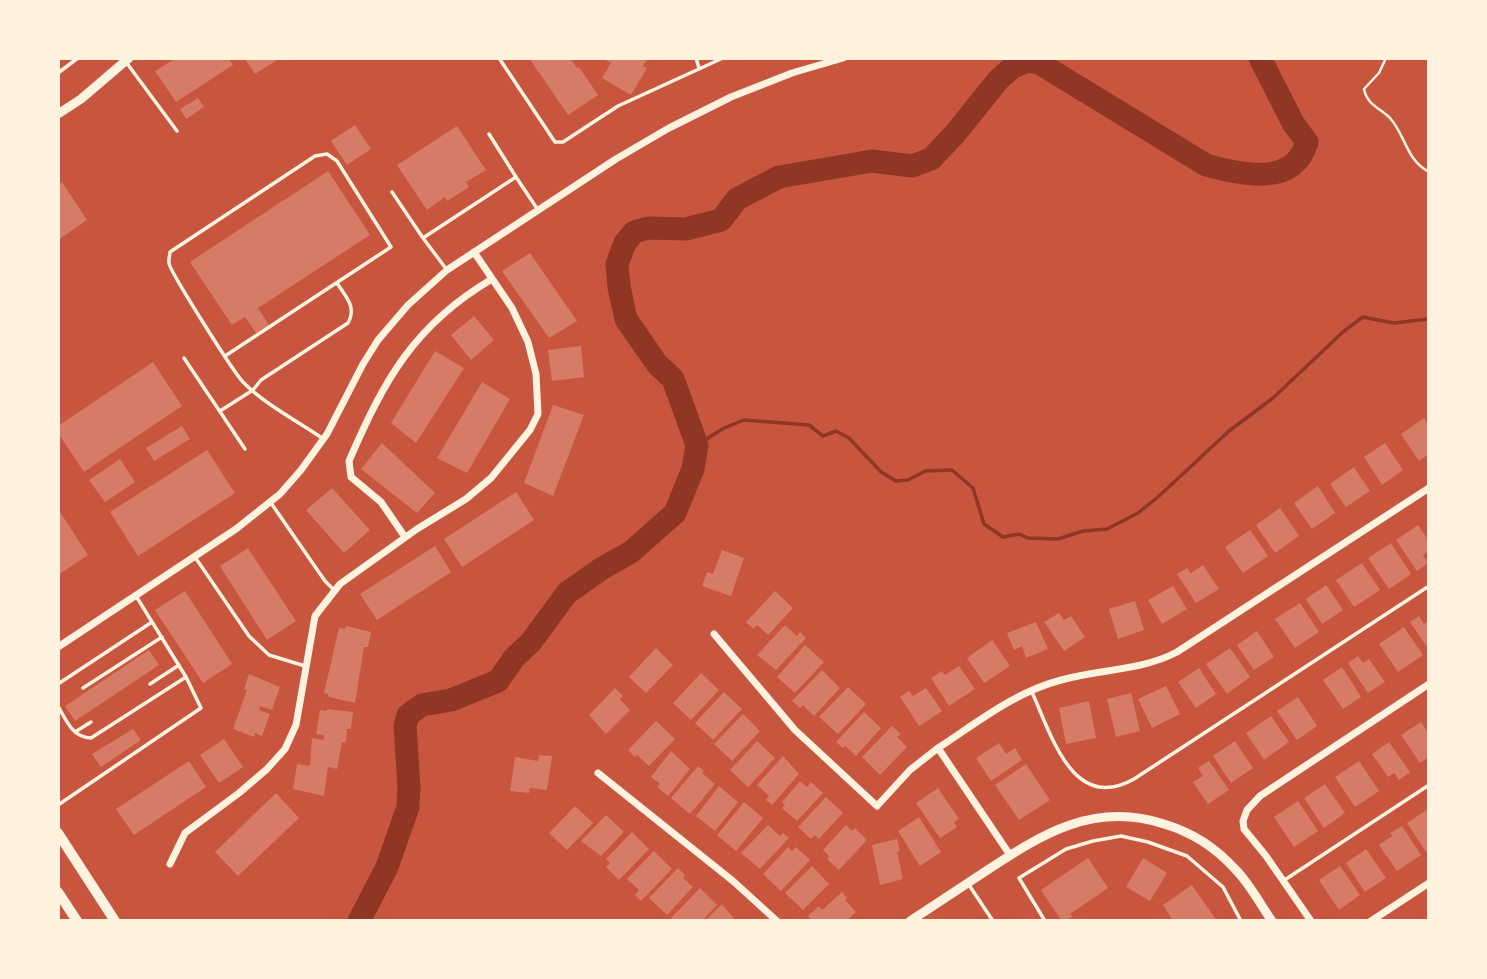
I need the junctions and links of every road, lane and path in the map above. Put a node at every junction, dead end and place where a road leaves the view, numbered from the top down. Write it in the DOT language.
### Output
graph roads {
  1 [pos="78,58"];
  2 [pos="499,58"];
  3 [pos="696,58"];
  4 [pos="723,58"];
  5 [pos="843,58"];
  6 [pos="1386,58"];
  7 [pos="126,59"];
  8 [pos="699,68"];
  9 [pos="58,73"];
  10 [pos="58,114"];
  11 [pos="177,131"];
  12 [pos="489,134"];
  13 [pos="1429,172"];
  14 [pos="516,177"];
  15 [pos="392,192"];
  16 [pos="538,210"];
  17 [pos="423,238"];
  18 [pos="474,252"];
  19 [pos="447,270"];
  20 [pos="492,279"];
  21 [pos="337,283"];
  22 [pos="225,356"];
  23 [pos="184,358"];
  24 [pos="253,390"];
  25 [pos="220,411"];
  26 [pos="323,439"];
  27 [pos="245,449"];
  28 [pos="1429,488"];
  29 [pos="271,503"];
  30 [pos="405,537"];
  31 [pos="195,556"];
  32 [pos="1429,586"];
  33 [pos="335,591"];
  34 [pos="136,596"];
  35 [pos="152,622"];
  36 [pos="713,634"];
  37 [pos="162,638"];
  38 [pos="58,647"];
  39 [pos="179,665"];
  40 [pos="305,666"];
  41 [pos="186,677"];
  42 [pos="58,684"];
  43 [pos="150,684"];
  44 [pos="1429,684"];
  45 [pos="83,688"];
  46 [pos="1031,690"];
  47 [pos="58,706"];
  48 [pos="91,722"];
  49 [pos="75,732"];
  50 [pos="938,748"];
  51 [pos="598,773"];
  52 [pos="1429,785"];
  53 [pos="58,805"];
  54 [pos="58,833"];
  55 [pos="1010,855"];
  56 [pos="170,864"];
  57 [pos="1283,881"];
  58 [pos="968,883"];
  59 [pos="1429,883"];
  60 [pos="58,892"];
  61 [pos="113,917"];
  62 [pos="77,921"];
  63 [pos="776,921"];
  64 [pos="910,921"];
  65 [pos="993,921"];
  66 [pos="1045,921"];
  67 [pos="1241,921"];
  68 [pos="1272,921"];
  69 [pos="1311,921"];
  70 [pos="1371,921"];
  1 -- 9 [label="lane"];
  2 -- 8 [label="lane"];
  3 -- 8 [label="lane"];
  4 -- 8 [label="lane"];
  5 -- 16 [label="street"];
  6 -- 13 [label="path"];
  7 -- 10 [label="street"];
  7 -- 11 [label="lane"];
  12 -- 14 [label="lane"];
  14 -- 16 [label="lane"];
  14 -- 17 [label="lane"];
  15 -- 17 [label="lane"];
  16 -- 18 [label="street"];
  17 -- 19 [label="lane"];
  18 -- 19 [label="street"];
  18 -- 20 [label="street"];
  19 -- 26 [label="street"];
  20 -- 30 [label="street"];
  20 -- 30 [label="street"];
  21 -- 22 [label="lane"];
  21 -- 22 [label="lane"];
  21 -- 24 [label="lane"];
  22 -- 24 [label="lane"];
  23 -- 25 [label="lane"];
  24 -- 25 [label="lane"];
  24 -- 26 [label="lane"];
  25 -- 27 [label="lane"];
  26 -- 29 [label="street"];
  28 -- 46 [label="street"];
  29 -- 31 [label="street"];
  29 -- 33 [label="lane"];
  30 -- 33 [label="street"];
  31 -- 34 [label="street"];
  31 -- 40 [label="lane"];
  32 -- 46 [label="lane"];
  33 -- 40 [label="street"];
  34 -- 35 [label="lane"];
  34 -- 38 [label="street"];
  35 -- 37 [label="lane"];
  35 -- 42 [label="lane"];
  36 -- 50 [label="street"];
  37 -- 39 [label="lane"];
  37 -- 45 [label="lane"];
  39 -- 41 [label="lane"];
  39 -- 43 [label="lane"];
  40 -- 56 [label="street"];
  41 -- 49 [label="lane"];
  41 -- 53 [label="lane"];
  44 -- 57 [label="street"];
  46 -- 50 [label="street"];
  47 -- 49 [label="lane"];
  48 -- 49 [label="lane"];
  50 -- 55 [label="street"];
  51 -- 63 [label="street"];
  52 -- 57 [label="lane"];
  54 -- 61 [label="main road"];
  55 -- 58 [label="street"];
  55 -- 68 [label="street"];
  57 -- 69 [label="street"];
  58 -- 64 [label="street"];
  58 -- 65 [label="lane"];
  59 -- 70 [label="street"];
  60 -- 62 [label="main road"];
  66 -- 67 [label="lane"];
}
